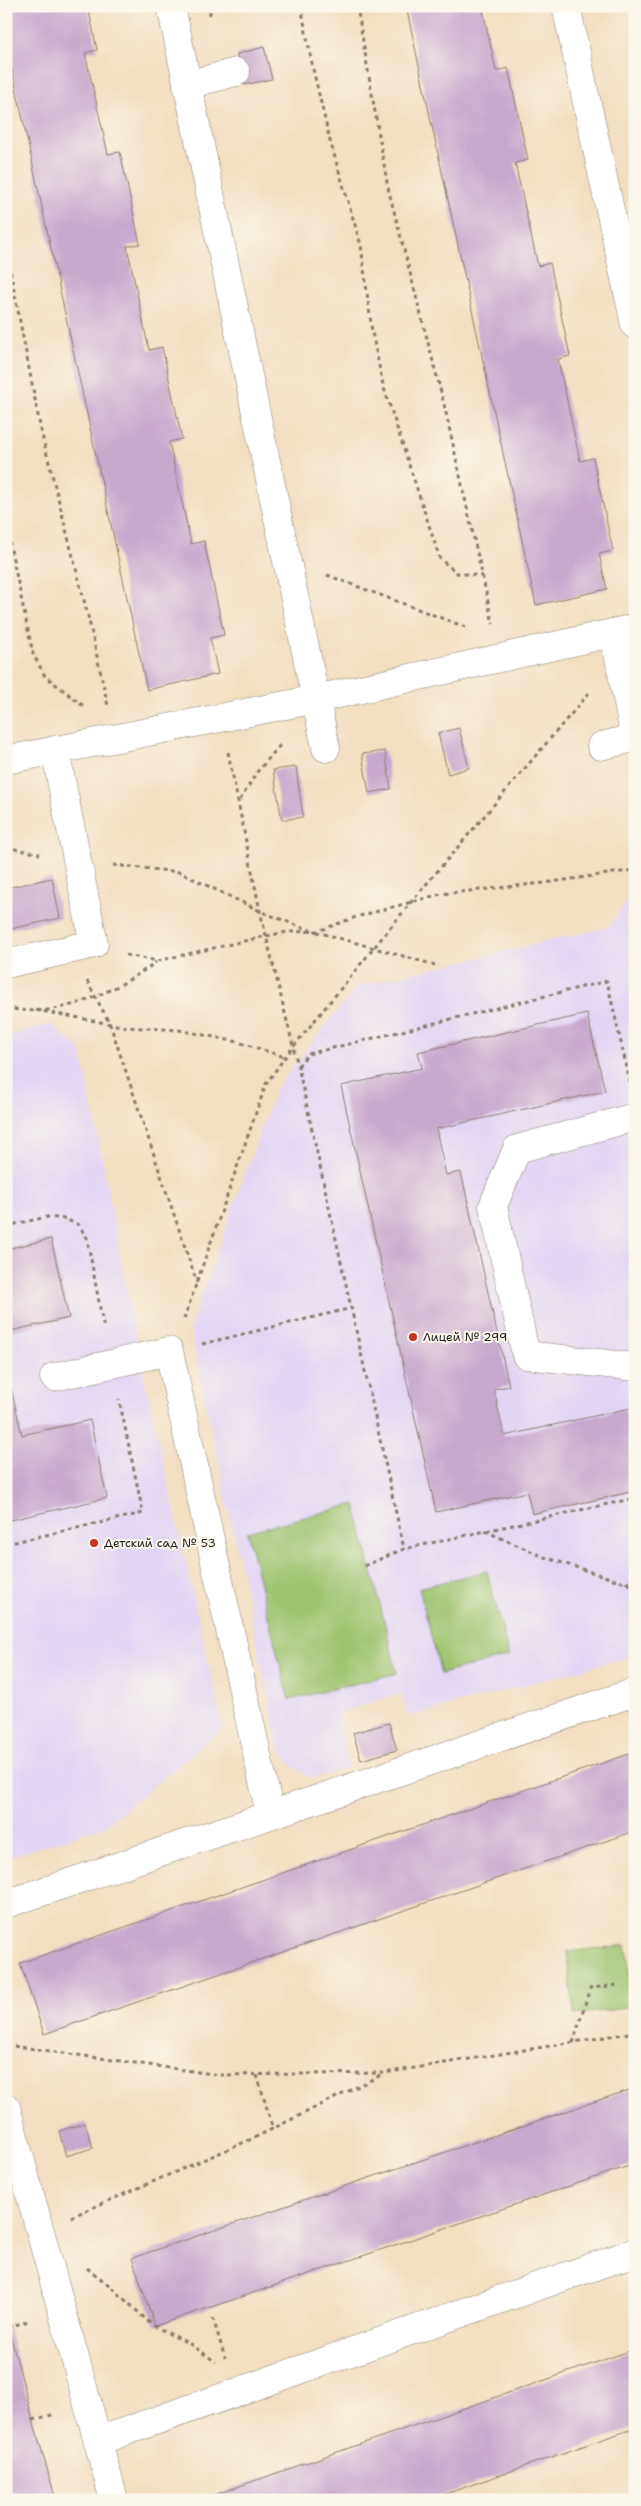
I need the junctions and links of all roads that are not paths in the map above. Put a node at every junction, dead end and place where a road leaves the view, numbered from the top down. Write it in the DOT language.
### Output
graph roads {
  1 [pos="171,6"];
  2 [pos="566,6"];
  3 [pos="236,72"];
  4 [pos="187,85"];
  5 [pos="635,325"];
  6 [pos="623,640"];
  7 [pos="316,699"];
  8 [pos="635,738"];
  9 [pos="601,746"];
  10 [pos="326,748"];
  11 [pos="55,750"];
  12 [pos="6,760"];
  13 [pos="6,964"];
  14 [pos="635,1117"];
  15 [pos="635,1367"];
  16 [pos="54,1377"];
  17 [pos="635,1692"];
  18 [pos="270,1814"];
  19 [pos="6,1904"];
  20 [pos="6,2107"];
  21 [pos="635,2252"];
  22 [pos="98,2441"];
  23 [pos="114,2500"];
  1 -- 4 [label="lane"];
  2 -- 5 [label="lane"];
  3 -- 4 [label="lane"];
  4 -- 7 [label="lane"];
  6 -- 7 [label="lane"];
  6 -- 8 [label="lane"];
  7 -- 10 [label="lane"];
  7 -- 11 [label="lane"];
  8 -- 9 [label="lane"];
  11 -- 12 [label="lane"];
  11 -- 13 [label="lane"];
  14 -- 15 [label="lane"];
  16 -- 18 [label="lane"];
  17 -- 18 [label="lane"];
  18 -- 19 [label="lane"];
  20 -- 22 [label="lane"];
  21 -- 22 [label="lane"];
  22 -- 23 [label="lane"];
}
